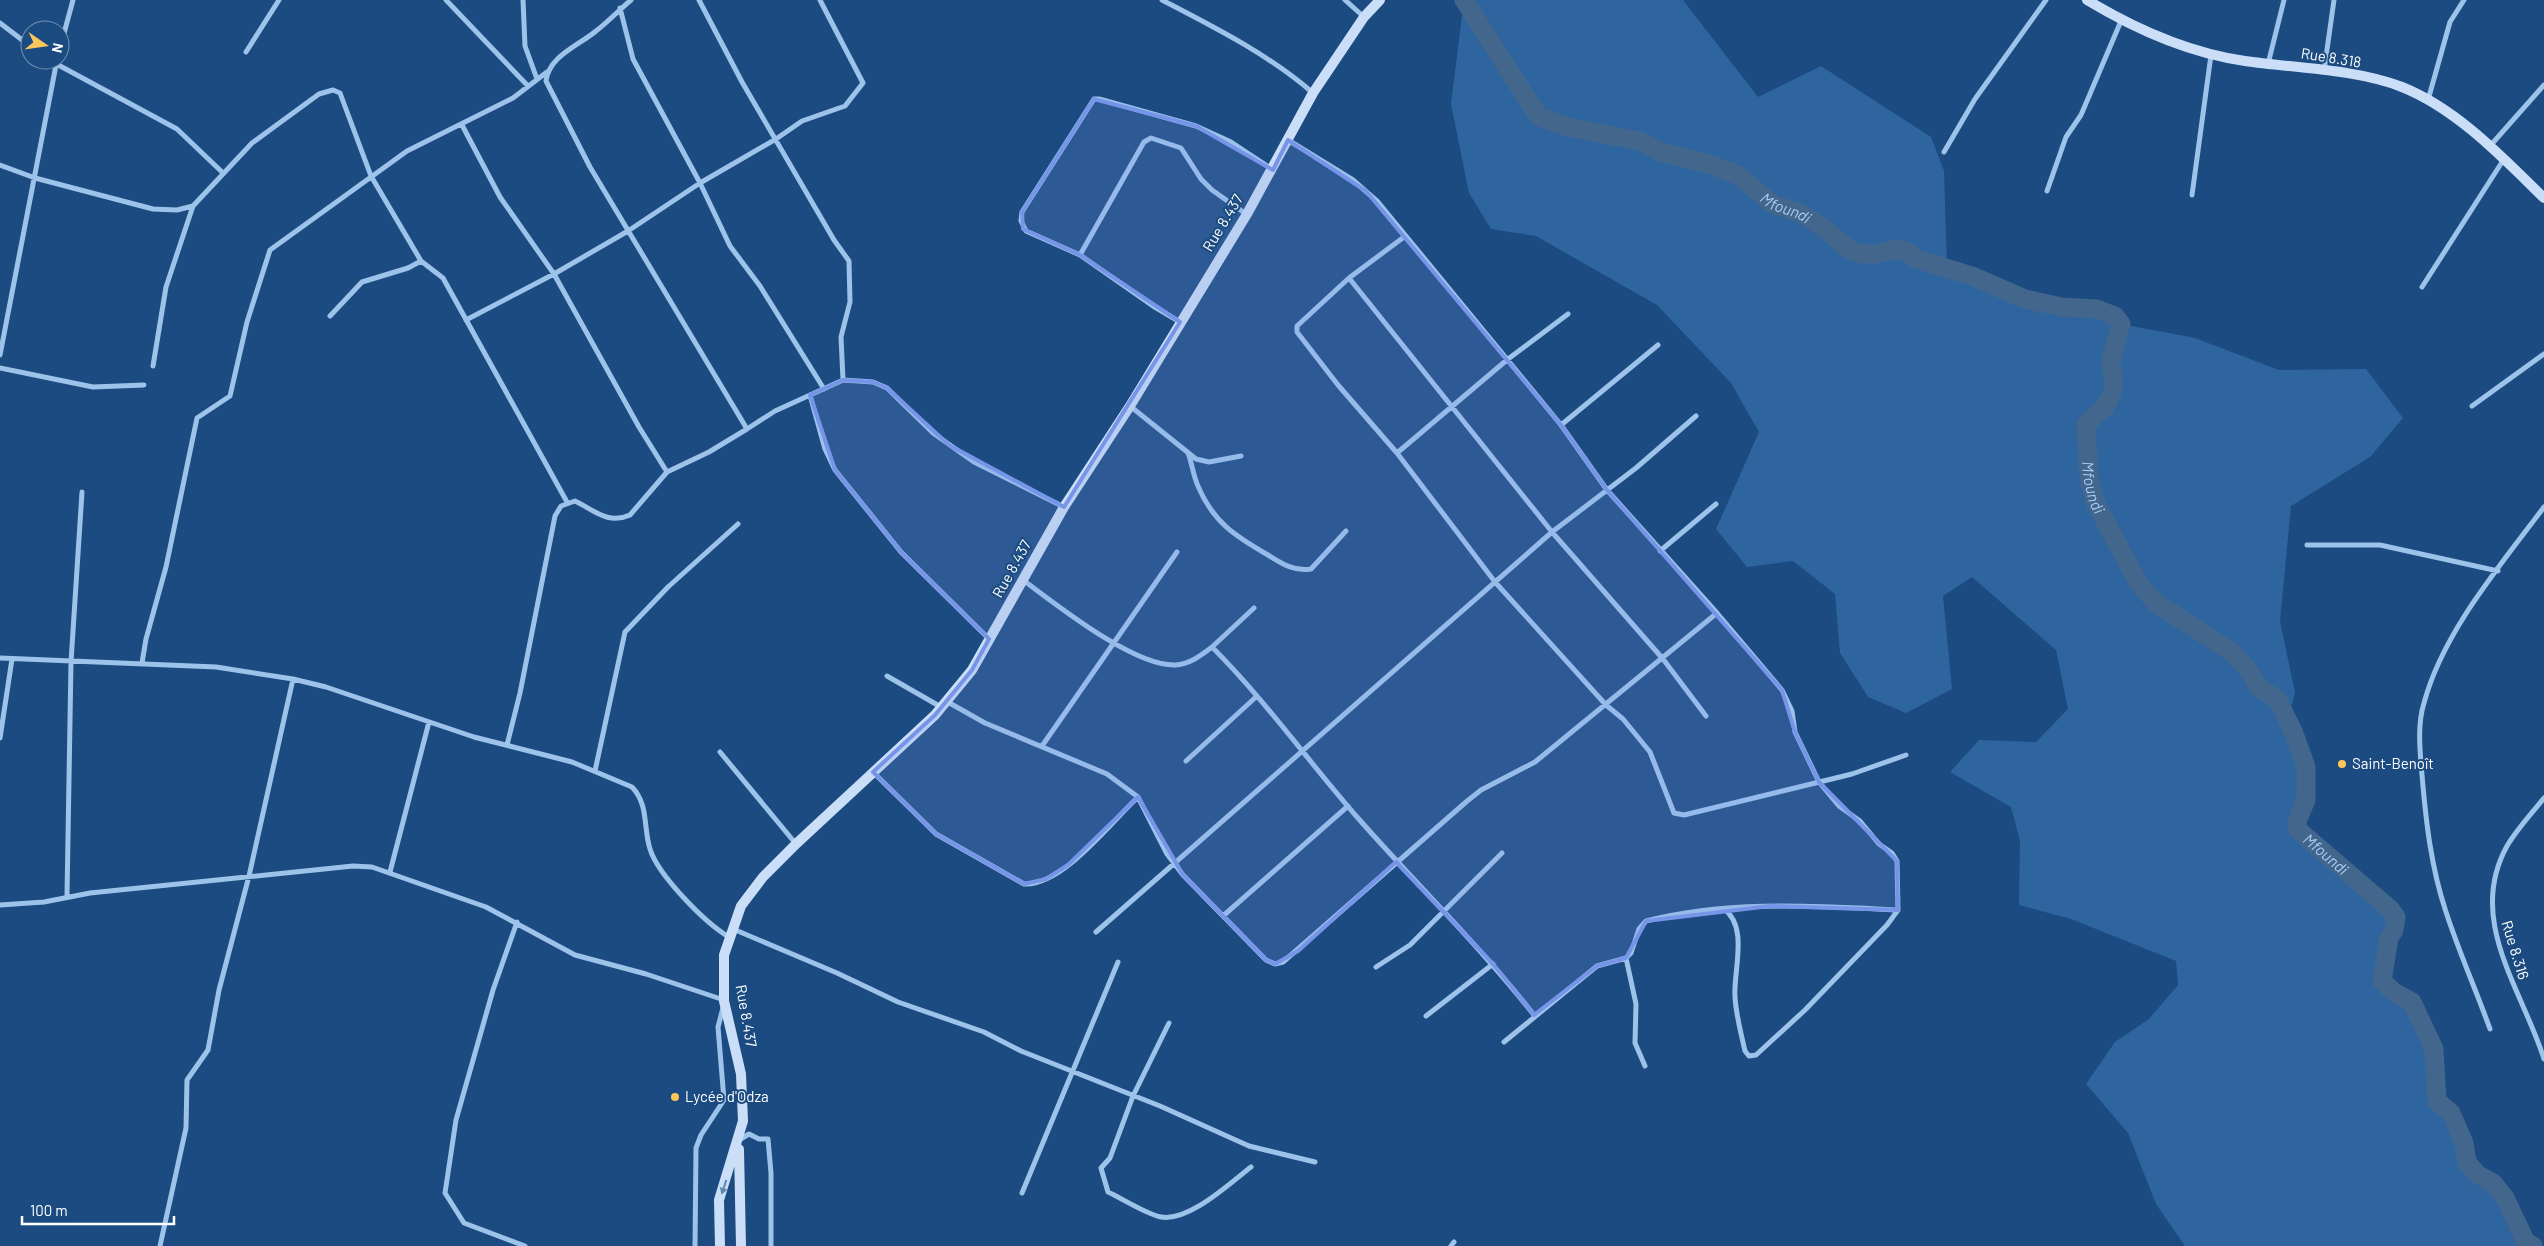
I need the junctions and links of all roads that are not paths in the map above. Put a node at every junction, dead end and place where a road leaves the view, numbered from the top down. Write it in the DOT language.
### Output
graph roads {
  1 [pos="73,0"];
  2 [pos="279,0"];
  3 [pos="446,0"];
  4 [pos="523,0"];
  5 [pos="631,0"];
  6 [pos="699,0"];
  7 [pos="820,0"];
  8 [pos="1162,0"];
  9 [pos="1345,0"];
  10 [pos="1380,0"];
  11 [pos="2046,0"];
  12 [pos="2087,0"];
  13 [pos="2284,0"];
  14 [pos="2334,0"];
  15 [pos="2464,0"];
  16 [pos="620,8"];
  17 [pos="1364,18"];
  18 [pos="68,20"];
  19 [pos="2121,21"];
  20 [pos="0,23"];
  21 [pos="20,38"];
  22 [pos="246,52"];
  23 [pos="2211,55"];
  24 [pos="2268,64"];
  25 [pos="55,70"];
  26 [pos="70,70"];
  27 [pos="547,71"];
  28 [pos="2324,71"];
  29 [pos="537,79"];
  30 [pos="2544,85"];
  31 [pos="528,86"];
  32 [pos="1313,93"];
  33 [pos="2428,100"];
  34 [pos="462,125"];
  35 [pos="776,139"];
  36 [pos="1288,140"];
  37 [pos="2490,146"];
  38 [pos="1944,152"];
  39 [pos="2504,159"];
  40 [pos="0,164"];
  41 [pos="1273,170"];
  42 [pos="222,172"];
  43 [pos="371,176"];
  44 [pos="35,178"];
  45 [pos="700,183"];
  46 [pos="2046,191"];
  47 [pos="2192,195"];
  48 [pos="2544,198"];
  49 [pos="193,206"];
  50 [pos="1247,214"];
  51 [pos="628,231"];
  52 [pos="1404,237"];
  53 [pos="1080,255"];
  54 [pos="421,261"];
  55 [pos="554,274"];
  56 [pos="1349,278"];
  57 [pos="2422,287"];
  58 [pos="1568,314"];
  59 [pos="330,316"];
  60 [pos="466,320"];
  61 [pos="1180,322"];
  62 [pos="1658,345"];
  63 [pos="2544,354"];
  64 [pos="0,355"];
  65 [pos="1508,359"];
  66 [pos="153,366"];
  67 [pos="0,368"];
  68 [pos="843,380"];
  69 [pos="144,385"];
  70 [pos="824,389"];
  71 [pos="810,396"];
  72 [pos="1130,406"];
  73 [pos="1451,406"];
  74 [pos="2472,406"];
  75 [pos="1696,416"];
  76 [pos="1561,425"];
  77 [pos="747,429"];
  78 [pos="1188,452"];
  79 [pos="1397,453"];
  80 [pos="1241,456"];
  81 [pos="667,472"];
  82 [pos="1607,490"];
  83 [pos="82,492"];
  84 [pos="567,502"];
  85 [pos="1716,504"];
  86 [pos="1064,507"];
  87 [pos="2544,507"];
  88 [pos="738,524"];
  89 [pos="1346,531"];
  90 [pos="1552,532"];
  91 [pos="2307,545"];
  92 [pos="1660,551"];
  93 [pos="1178,552"];
  94 [pos="2498,571"];
  95 [pos="1023,580"];
  96 [pos="1495,582"];
  97 [pos="1254,608"];
  98 [pos="1717,613"];
  99 [pos="989,639"];
  100 [pos="1113,642"];
  101 [pos="1212,647"];
  102 [pos="0,658"];
  103 [pos="12,659"];
  104 [pos="1663,659"];
  105 [pos="71,662"];
  106 [pos="142,663"];
  107 [pos="887,676"];
  108 [pos="293,678"];
  109 [pos="1257,696"];
  110 [pos="944,704"];
  111 [pos="1606,704"];
  112 [pos="1706,716"];
  113 [pos="429,722"];
  114 [pos="0,738"];
  115 [pos="507,745"];
  116 [pos="1042,746"];
  117 [pos="1304,751"];
  118 [pos="720,752"];
  119 [pos="1906,756"];
  120 [pos="1186,761"];
  121 [pos="595,771"];
  122 [pos="873,772"];
  123 [pos="1819,782"];
  124 [pos="1138,797"];
  125 [pos="2544,798"];
  126 [pos="1348,806"];
  127 [pos="796,844"];
  128 [pos="1502,853"];
  129 [pos="1396,862"];
  130 [pos="1175,864"];
  131 [pos="390,872"];
  132 [pos="249,876"];
  133 [pos="67,896"];
  134 [pos="0,905"];
  135 [pos="1724,909"];
  136 [pos="1898,910"];
  137 [pos="1444,911"];
  138 [pos="1223,916"];
  139 [pos="517,922"];
  140 [pos="1096,932"];
  141 [pos="730,933"];
  142 [pos="1626,958"];
  143 [pos="1118,962"];
  144 [pos="1493,964"];
  145 [pos="1376,967"];
  146 [pos="724,1000"];
  147 [pos="1534,1015"];
  148 [pos="1426,1016"];
  149 [pos="1169,1023"];
  150 [pos="2490,1029"];
  151 [pos="1504,1042"];
  152 [pos="2544,1059"];
  153 [pos="1645,1066"];
  154 [pos="1074,1072"];
  155 [pos="1133,1096"];
  156 [pos="739,1140"];
  157 [pos="1316,1162"];
  158 [pos="1251,1166"];
  159 [pos="1022,1193"];
  160 [pos="160,1246"];
  161 [pos="525,1246"];
  162 [pos="696,1246"];
  163 [pos="720,1246"];
  164 [pos="741,1246"];
  165 [pos="771,1246"];
  1 -- 18 [label="street"];
  2 -- 22 [label="street"];
  3 -- 31 [label="street"];
  4 -- 29 [label="street"];
  5 -- 16 [label="street"];
  6 -- 35 [label="street"];
  7 -- 35 [label="street"];
  8 -- 32 [label="street"];
  9 -- 17 [label="street"];
  10 -- 17 [label="main road, Rue 8.437"];
  11 -- 38 [label="street"];
  12 -- 19 [label="main road, Rue 8.318"];
  13 -- 24 [label="street"];
  14 -- 28 [label="street"];
  15 -- 33 [label="street"];
  16 -- 27 [label="street"];
  16 -- 45 [label="street"];
  17 -- 32 [label="main road, Rue 8.437"];
  19 -- 23 [label="main road, Rue 8.318"];
  19 -- 46 [label="street"];
  20 -- 21 [label="street"];
  23 -- 24 [label="main road, Rue 8.318"];
  23 -- 47 [label="street"];
  24 -- 28 [label="main road, Rue 8.318"];
  25 -- 44 [label="street"];
  26 -- 42 [label="street"];
  27 -- 29 [label="street"];
  27 -- 51 [label="street"];
  28 -- 33 [label="main road, Rue 8.318"];
  29 -- 31 [label="street"];
  30 -- 37 [label="street"];
  31 -- 34 [label="street"];
  32 -- 36 [label="main road, Rue 8.437"];
  33 -- 37 [label="main road, Rue 8.318"];
  34 -- 43 [label="street"];
  34 -- 55 [label="street"];
  35 -- 45 [label="street"];
  35 -- 68 [label="street"];
  36 -- 41 [label="main road, Rue 8.437"];
  36 -- 52 [label="street"];
  37 -- 39 [label="main road, Rue 8.318"];
  39 -- 48 [label="main road, Rue 8.318"];
  39 -- 57 [label="street"];
  40 -- 44 [label="street"];
  41 -- 50 [label="main road, Rue 8.437"];
  41 -- 53 [label="street"];
  42 -- 43 [label="street"];
  42 -- 49 [label="street"];
  43 -- 54 [label="street"];
  43 -- 106 [label="street"];
  44 -- 49 [label="street"];
  44 -- 64 [label="street"];
  45 -- 51 [label="street"];
  45 -- 70 [label="street"];
  49 -- 66 [label="street"];
  50 -- 53 [label="street"];
  50 -- 61 [label="main road, Rue 8.437"];
  51 -- 55 [label="street"];
  51 -- 77 [label="street"];
  52 -- 56 [label="street"];
  52 -- 65 [label="street"];
  53 -- 61 [label="street"];
  54 -- 59 [label="street"];
  54 -- 60 [label="street"];
  55 -- 60 [label="street"];
  55 -- 81 [label="street"];
  56 -- 73 [label="street"];
  56 -- 79 [label="street"];
  58 -- 65 [label="street"];
  60 -- 84 [label="street"];
  61 -- 72 [label="main road, Rue 8.437"];
  62 -- 76 [label="street"];
  63 -- 74 [label="street"];
  65 -- 73 [label="street"];
  65 -- 76 [label="street"];
  67 -- 69 [label="street"];
  68 -- 70 [label="street"];
  68 -- 86 [label="street"];
  70 -- 71 [label="street"];
  71 -- 77 [label="street"];
  71 -- 99 [label="street"];
  72 -- 78 [label="street"];
  72 -- 86 [label="main road, Rue 8.437"];
  73 -- 79 [label="street"];
  73 -- 90 [label="street"];
  75 -- 82 [label="street"];
  76 -- 82 [label="street"];
  77 -- 81 [label="street"];
  78 -- 80 [label="street"];
  78 -- 89 [label="street"];
  79 -- 96 [label="street"];
  81 -- 84 [label="street"];
  82 -- 90 [label="street"];
  82 -- 92 [label="street"];
  83 -- 105 [label="street"];
  84 -- 115 [label="street"];
  85 -- 92 [label="street"];
  86 -- 95 [label="main road, Rue 8.437"];
  87 -- 94 [label="street"];
  88 -- 121 [label="street"];
  90 -- 96 [label="street"];
  90 -- 104 [label="street"];
  91 -- 94 [label="street"];
  92 -- 98 [label="street"];
  93 -- 100 [label="street"];
  94 -- 150 [label="street"];
  95 -- 99 [label="main road, Rue 8.437"];
  95 -- 100 [label="street"];
  96 -- 111 [label="street"];
  96 -- 117 [label="street"];
  97 -- 101 [label="street"];
  98 -- 104 [label="street"];
  98 -- 123 [label="street"];
  99 -- 110 [label="main road, Rue 8.437"];
  100 -- 101 [label="street"];
  100 -- 116 [label="street"];
  101 -- 109 [label="street"];
  102 -- 103 [label="street"];
  103 -- 105 [label="street"];
  103 -- 114 [label="street"];
  104 -- 111 [label="street"];
  104 -- 112 [label="street"];
  105 -- 106 [label="street"];
  105 -- 133 [label="street"];
  106 -- 108 [label="street"];
  107 -- 110 [label="street"];
  108 -- 113 [label="street"];
  108 -- 132 [label="street"];
  109 -- 117 [label="street"];
  109 -- 120 [label="street"];
  110 -- 116 [label="street"];
  110 -- 122 [label="main road, Rue 8.437"];
  111 -- 123 [label="street"];
  111 -- 129 [label="street"];
  113 -- 115 [label="street"];
  113 -- 131 [label="street"];
  115 -- 121 [label="street"];
  116 -- 124 [label="street"];
  117 -- 126 [label="street"];
  117 -- 130 [label="street"];
  118 -- 127 [label="street"];
  119 -- 123 [label="street"];
  121 -- 141 [label="street"];
  122 -- 124 [label="street"];
  122 -- 127 [label="main road, Rue 8.437"];
  123 -- 136 [label="street"];
  124 -- 130 [label="street"];
  125 -- 152 [label="street, Rue 8.316"];
  126 -- 129 [label="street"];
  126 -- 138 [label="street"];
  127 -- 141 [label="main road, Rue 8.437"];
  128 -- 137 [label="street"];
  129 -- 137 [label="street"];
  129 -- 138 [label="street"];
  130 -- 138 [label="street"];
  130 -- 140 [label="street"];
  131 -- 132 [label="street"];
  131 -- 139 [label="street"];
  132 -- 133 [label="street"];
  132 -- 160 [label="street"];
  133 -- 134 [label="street"];
  135 -- 136 [label="street"];
  135 -- 136 [label="street"];
  135 -- 142 [label="street"];
  137 -- 144 [label="street"];
  137 -- 145 [label="street"];
  139 -- 146 [label="street"];
  139 -- 161 [label="street"];
  141 -- 146 [label="main road, Rue 8.437"];
  141 -- 154 [label="street"];
  142 -- 147 [label="street"];
  142 -- 153 [label="street"];
  143 -- 154 [label="street"];
  144 -- 147 [label="street"];
  144 -- 148 [label="street"];
  146 -- 156 [label="main road, Rue 8.437"];
  146 -- 162 [label="street"];
  147 -- 151 [label="street"];
  149 -- 155 [label="street"];
  154 -- 155 [label="street"];
  154 -- 159 [label="street"];
  155 -- 157 [label="street"];
  155 -- 158 [label="street"];
  156 -- 163 [label="main road, Rue 8.437, one-way"];
  156 -- 164 [label="main road, Rue 8.437"];
  156 -- 165 [label="street"];
}
